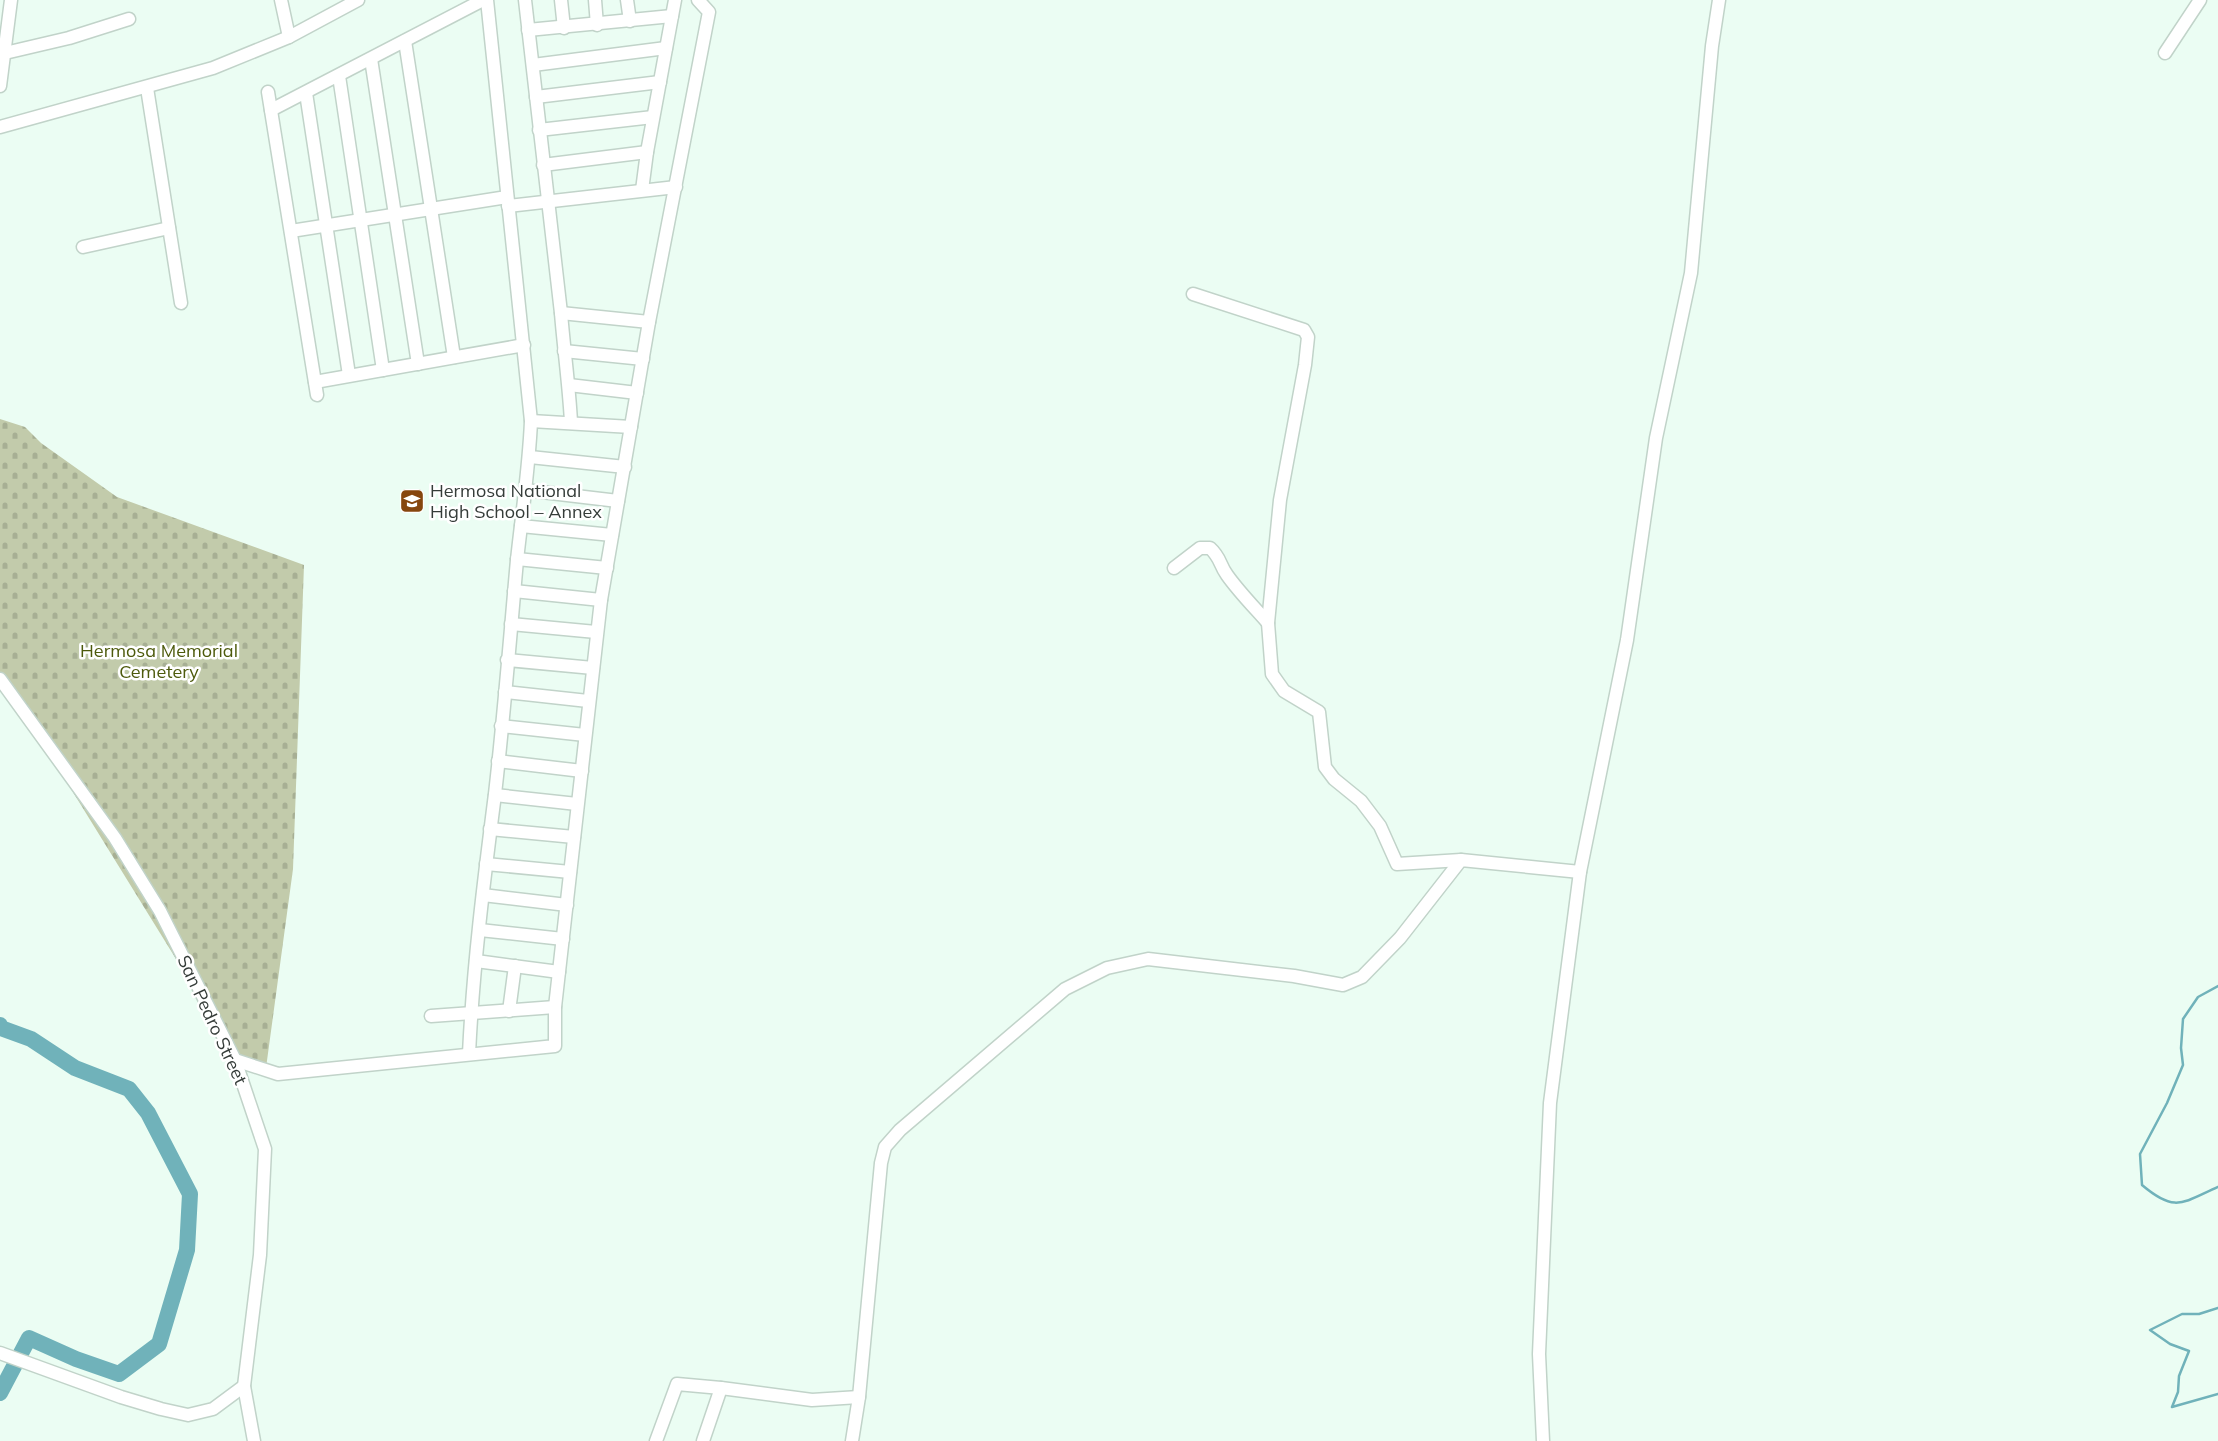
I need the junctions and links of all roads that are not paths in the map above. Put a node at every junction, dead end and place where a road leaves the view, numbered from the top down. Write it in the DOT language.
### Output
graph roads {
  1 [pos="11,0"];
  2 [pos="281,0"];
  3 [pos="358,0"];
  4 [pos="482,0"];
  5 [pos="487,0"];
  6 [pos="525,0"];
  7 [pos="561,0"];
  8 [pos="595,0"];
  9 [pos="627,0"];
  10 [pos="675,0"];
  11 [pos="698,0"];
  12 [pos="1720,0"];
  13 [pos="2200,0"];
  14 [pos="672,16"];
  15 [pos="130,19"];
  16 [pos="630,21"];
  17 [pos="597,25"];
  18 [pos="564,28"];
  19 [pos="528,30"];
  20 [pos="289,37"];
  21 [pos="405,42"];
  22 [pos="666,48"];
  23 [pos="5,53"];
  24 [pos="2165,53"];
  25 [pos="371,59"];
  26 [pos="533,65"];
  27 [pos="339,76"];
  28 [pos="660,82"];
  29 [pos="0,86"];
  30 [pos="147,88"];
  31 [pos="268,92"];
  32 [pos="306,92"];
  33 [pos="536,97"];
  34 [pos="272,110"];
  35 [pos="653,117"];
  36 [pos="0,126"];
  37 [pos="539,130"];
  38 [pos="647,152"];
  39 [pos="543,165"];
  40 [pos="676,187"];
  41 [pos="642,190"];
  42 [pos="507,201"];
  43 [pos="547,201"];
  44 [pos="431,209"];
  45 [pos="394,214"];
  46 [pos="360,220"];
  47 [pos="326,225"];
  48 [pos="169,228"];
  49 [pos="291,231"];
  50 [pos="83,247"];
  51 [pos="1193,294"];
  52 [pos="180,304"];
  53 [pos="561,314"];
  54 [pos="649,322"];
  55 [pos="524,345"];
  56 [pos="564,350"];
  57 [pos="454,357"];
  58 [pos="643,359"];
  59 [pos="418,364"];
  60 [pos="383,370"];
  61 [pos="349,375"];
  62 [pos="315,382"];
  63 [pos="569,384"];
  64 [pos="637,393"];
  65 [pos="317,395"];
  66 [pos="531,421"];
  67 [pos="571,422"];
  68 [pos="631,427"];
  69 [pos="530,457"];
  70 [pos="625,467"];
  71 [pos="525,490"];
  72 [pos="618,501"];
  73 [pos="521,526"];
  74 [pos="612,535"];
  75 [pos="517,559"];
  76 [pos="607,568"];
  77 [pos="1174,568"];
  78 [pos="514,591"];
  79 [pos="601,600"];
  80 [pos="1268,623"];
  81 [pos="511,624"];
  82 [pos="596,632"];
  83 [pos="508,660"];
  84 [pos="593,668"];
  85 [pos="2,687"];
  86 [pos="505,692"];
  87 [pos="588,701"];
  88 [pos="501,726"];
  89 [pos="585,735"];
  90 [pos="498,761"];
  91 [pos="582,771"];
  92 [pos="494,795"];
  93 [pos="577,804"];
  94 [pos="490,829"];
  95 [pos="574,837"];
  96 [pos="1461,860"];
  97 [pos="486,864"];
  98 [pos="570,872"];
  99 [pos="1580,872"];
  100 [pos="483,895"];
  101 [pos="566,905"];
  102 [pos="480,930"];
  103 [pos="563,939"];
  104 [pos="476,961"];
  105 [pos="515,966"];
  106 [pos="559,972"];
  107 [pos="556,1006"];
  108 [pos="509,1011"];
  109 [pos="471,1014"];
  110 [pos="431,1016"];
  111 [pos="469,1054"];
  112 [pos="235,1060"];
  113 [pos="0,1353"];
  114 [pos="244,1386"];
  115 [pos="721,1388"];
  116 [pos="859,1397"];
  117 [pos="254,1441"];
  118 [pos="656,1441"];
  119 [pos="703,1441"];
  120 [pos="852,1441"];
  121 [pos="1543,1441"];
  1 -- 23 [label="street"];
  2 -- 20 [label="street"];
  3 -- 20 [label="street"];
  4 -- 21 [label="street"];
  5 -- 42 [label="street"];
  6 -- 19 [label="street"];
  7 -- 18 [label="street"];
  8 -- 17 [label="street"];
  9 -- 16 [label="street"];
  10 -- 14 [label="street"];
  11 -- 40 [label="street"];
  12 -- 99 [label="street"];
  13 -- 24 [label="street"];
  14 -- 16 [label="street"];
  14 -- 22 [label="street"];
  15 -- 23 [label="street"];
  16 -- 17 [label="street"];
  17 -- 18 [label="street"];
  18 -- 19 [label="street"];
  19 -- 26 [label="street"];
  20 -- 30 [label="street"];
  21 -- 25 [label="street"];
  21 -- 44 [label="street"];
  22 -- 26 [label="street"];
  22 -- 28 [label="street"];
  23 -- 29 [label="street"];
  25 -- 27 [label="street"];
  25 -- 45 [label="street"];
  26 -- 33 [label="street"];
  27 -- 32 [label="street"];
  27 -- 46 [label="street"];
  28 -- 33 [label="street"];
  28 -- 35 [label="street"];
  30 -- 36 [label="street"];
  30 -- 48 [label="street"];
  31 -- 34 [label="street"];
  32 -- 34 [label="street"];
  32 -- 47 [label="street"];
  33 -- 37 [label="street"];
  34 -- 49 [label="street"];
  35 -- 37 [label="street"];
  35 -- 38 [label="street"];
  37 -- 39 [label="street"];
  38 -- 39 [label="street"];
  38 -- 41 [label="street"];
  39 -- 43 [label="street"];
  40 -- 41 [label="street"];
  40 -- 54 [label="street"];
  41 -- 43 [label="street"];
  42 -- 43 [label="street"];
  42 -- 44 [label="street"];
  42 -- 55 [label="street"];
  43 -- 53 [label="street"];
  44 -- 45 [label="street"];
  44 -- 57 [label="street"];
  45 -- 46 [label="street"];
  45 -- 59 [label="street"];
  46 -- 47 [label="street"];
  46 -- 60 [label="street"];
  47 -- 49 [label="street"];
  47 -- 61 [label="street"];
  48 -- 50 [label="street"];
  48 -- 52 [label="street"];
  49 -- 62 [label="street"];
  51 -- 80 [label="street"];
  53 -- 54 [label="street"];
  53 -- 56 [label="street"];
  54 -- 58 [label="street"];
  55 -- 57 [label="street"];
  55 -- 66 [label="street"];
  56 -- 58 [label="street"];
  56 -- 63 [label="street"];
  57 -- 59 [label="street"];
  58 -- 64 [label="street"];
  59 -- 60 [label="street"];
  60 -- 61 [label="street"];
  61 -- 62 [label="street"];
  62 -- 65 [label="street"];
  63 -- 64 [label="street"];
  63 -- 67 [label="street"];
  64 -- 68 [label="street"];
  66 -- 67 [label="street"];
  66 -- 69 [label="street"];
  67 -- 68 [label="street"];
  68 -- 70 [label="street"];
  69 -- 70 [label="street"];
  69 -- 71 [label="street"];
  70 -- 72 [label="street"];
  71 -- 72 [label="street"];
  71 -- 73 [label="street"];
  72 -- 74 [label="street"];
  73 -- 74 [label="street"];
  73 -- 75 [label="street"];
  74 -- 76 [label="street"];
  75 -- 76 [label="street"];
  75 -- 78 [label="street"];
  76 -- 79 [label="street"];
  77 -- 80 [label="street"];
  78 -- 79 [label="street"];
  78 -- 81 [label="street"];
  79 -- 82 [label="street"];
  80 -- 96 [label="street"];
  81 -- 82 [label="street"];
  81 -- 83 [label="street"];
  82 -- 84 [label="street"];
  83 -- 84 [label="street"];
  83 -- 86 [label="street"];
  84 -- 87 [label="street"];
  85 -- 112 [label="street, San Pedro Street"];
  86 -- 87 [label="street"];
  86 -- 88 [label="street"];
  87 -- 89 [label="street"];
  88 -- 89 [label="street"];
  88 -- 90 [label="street"];
  89 -- 91 [label="street"];
  90 -- 91 [label="street"];
  90 -- 92 [label="street"];
  91 -- 93 [label="street"];
  92 -- 93 [label="street"];
  92 -- 94 [label="street"];
  93 -- 95 [label="street"];
  94 -- 95 [label="street"];
  94 -- 97 [label="street"];
  95 -- 98 [label="street"];
  96 -- 99 [label="street"];
  96 -- 116 [label="street"];
  97 -- 98 [label="street"];
  97 -- 100 [label="street"];
  98 -- 101 [label="street"];
  99 -- 121 [label="street"];
  100 -- 101 [label="street"];
  100 -- 102 [label="street"];
  101 -- 103 [label="street"];
  102 -- 103 [label="street"];
  102 -- 104 [label="street"];
  103 -- 106 [label="street"];
  104 -- 105 [label="street"];
  104 -- 109 [label="street"];
  105 -- 106 [label="street"];
  105 -- 108 [label="street"];
  106 -- 107 [label="street"];
  107 -- 108 [label="street"];
  107 -- 111 [label="street"];
  108 -- 109 [label="street"];
  109 -- 110 [label="street"];
  109 -- 111 [label="street"];
  111 -- 112 [label="street"];
  112 -- 114 [label="street, San Pedro Street"];
  113 -- 114 [label="street"];
  114 -- 117 [label="street, San Pedro Street"];
  115 -- 116 [label="street"];
  115 -- 118 [label="street"];
  115 -- 119 [label="street"];
  116 -- 120 [label="street"];
}
